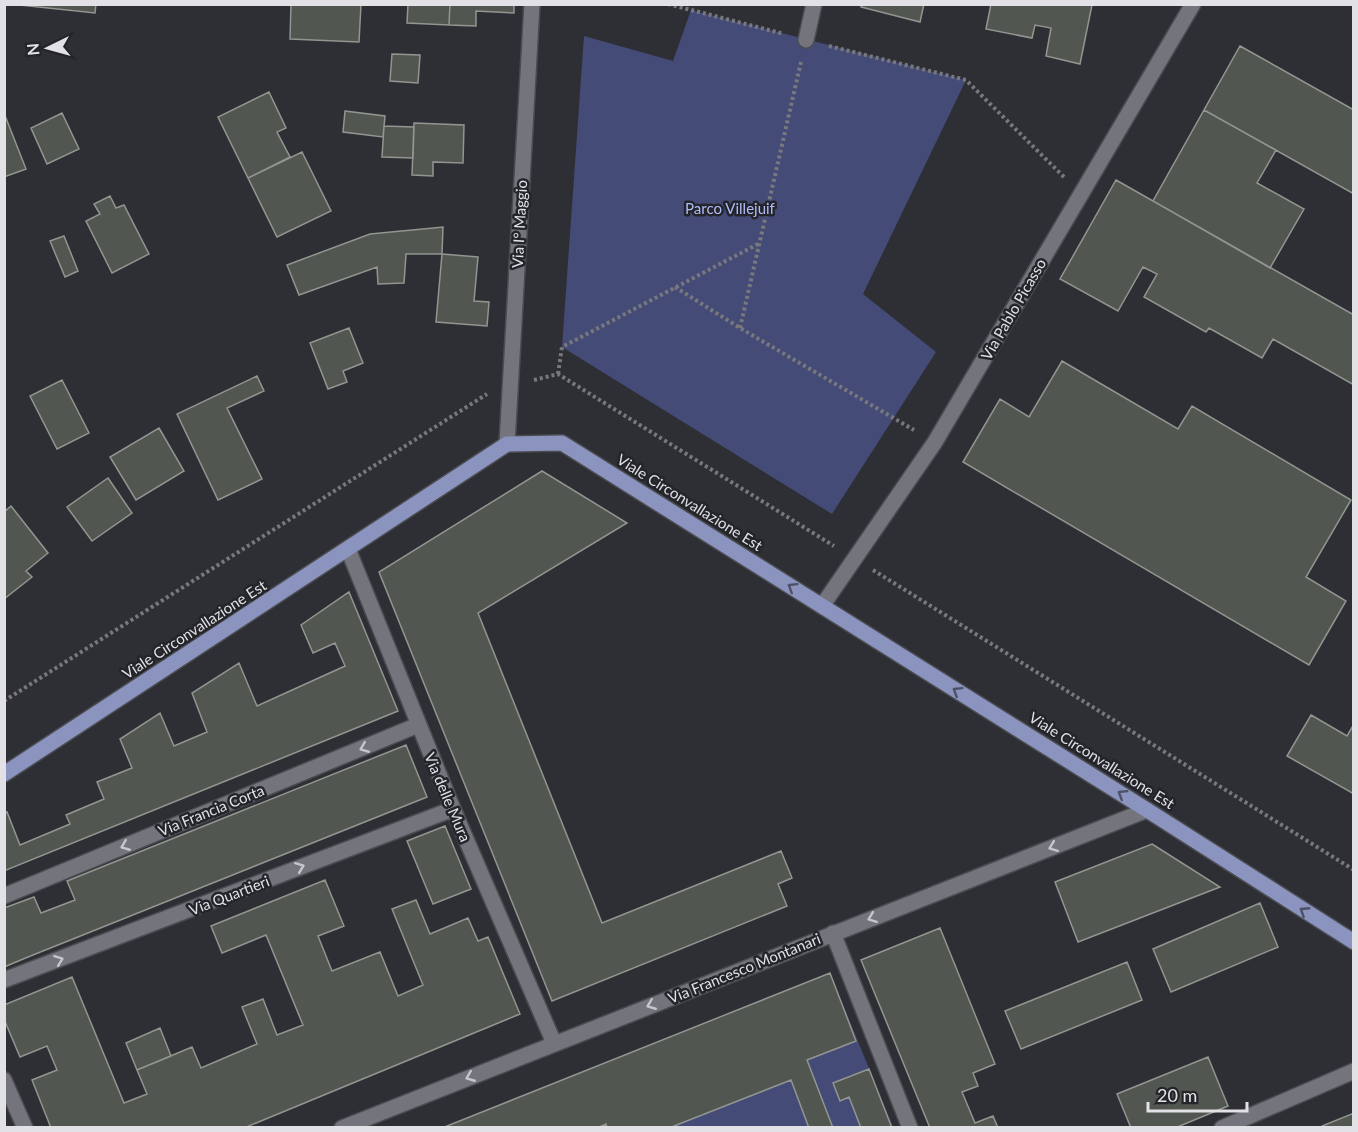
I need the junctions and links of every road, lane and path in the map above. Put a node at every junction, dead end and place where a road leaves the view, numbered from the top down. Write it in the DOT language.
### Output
graph roads {
  1 [pos="532,4"];
  2 [pos="668,4"];
  3 [pos="814,4"];
  4 [pos="1193,4"];
  5 [pos="806,40"];
  6 [pos="1080,195"];
  7 [pos="760,243"];
  8 [pos="675,287"];
  9 [pos="740,328"];
  10 [pos="558,374"];
  11 [pos="510,387"];
  12 [pos="935,442"];
  13 [pos="507,444"];
  14 [pos="348,549"];
  15 [pos="855,559"];
  16 [pos="822,606"];
  17 [pos="4,701"];
  18 [pos="418,725"];
  19 [pos="4,774"];
  20 [pos="453,809"];
  21 [pos="1147,810"];
  22 [pos="1353,870"];
  23 [pos="4,896"];
  24 [pos="833,933"];
  25 [pos="1353,942"];
  26 [pos="4,980"];
  27 [pos="554,1043"];
  28 [pos="1353,1071"];
  29 [pos="4,1080"];
  30 [pos="25,1128"];
  31 [pos="342,1128"];
  32 [pos="910,1128"];
  33 [pos="1222,1128"];
  1 -- 11 [label="street, Via I° Maggio"];
  2 -- 5 [label="path"];
  3 -- 5 [label="street"];
  4 -- 6 [label="street, Via Pablo Picasso"];
  5 -- 6 [label="path"];
  5 -- 7 [label="path"];
  6 -- 12 [label="street, Via Pablo Picasso"];
  7 -- 8 [label="path"];
  7 -- 9 [label="path"];
  8 -- 9 [label="path"];
  8 -- 10 [label="path"];
  9 -- 12 [label="path"];
  10 -- 11 [label="path"];
  10 -- 15 [label="path"];
  11 -- 13 [label="street, Via I° Maggio"];
  11 -- 17 [label="path"];
  12 -- 15 [label="street, Via Pablo Picasso"];
  13 -- 14 [label="main road, Viale Circonvallazione Est"];
  16 -- 13 [label="main road, Viale Circonvallazione Est, one-way"];
  14 -- 18 [label="street, Via delle Mura"];
  14 -- 19 [label="main road, Viale Circonvallazione Est"];
  15 -- 16 [label="street, Via Pablo Picasso"];
  15 -- 22 [label="path"];
  21 -- 16 [label="main road, Viale Circonvallazione Est, one-way"];
  18 -- 20 [label="street, Via delle Mura"];
  18 -- 23 [label="street, Via Francia Corta, one-way"];
  26 -- 20 [label="street, Via Quartieri, one-way"];
  20 -- 27 [label="street, Via delle Mura"];
  21 -- 24 [label="street, Via Francesco Montanari, one-way"];
  25 -- 21 [label="main road, Viale Circonvallazione Est, one-way"];
  24 -- 27 [label="street, Via Francesco Montanari, one-way"];
  24 -- 32 [label="street"];
  27 -- 31 [label="street, Via Francesco Montanari, one-way"];
  28 -- 33 [label="street"];
  29 -- 30 [label="street"];
}
